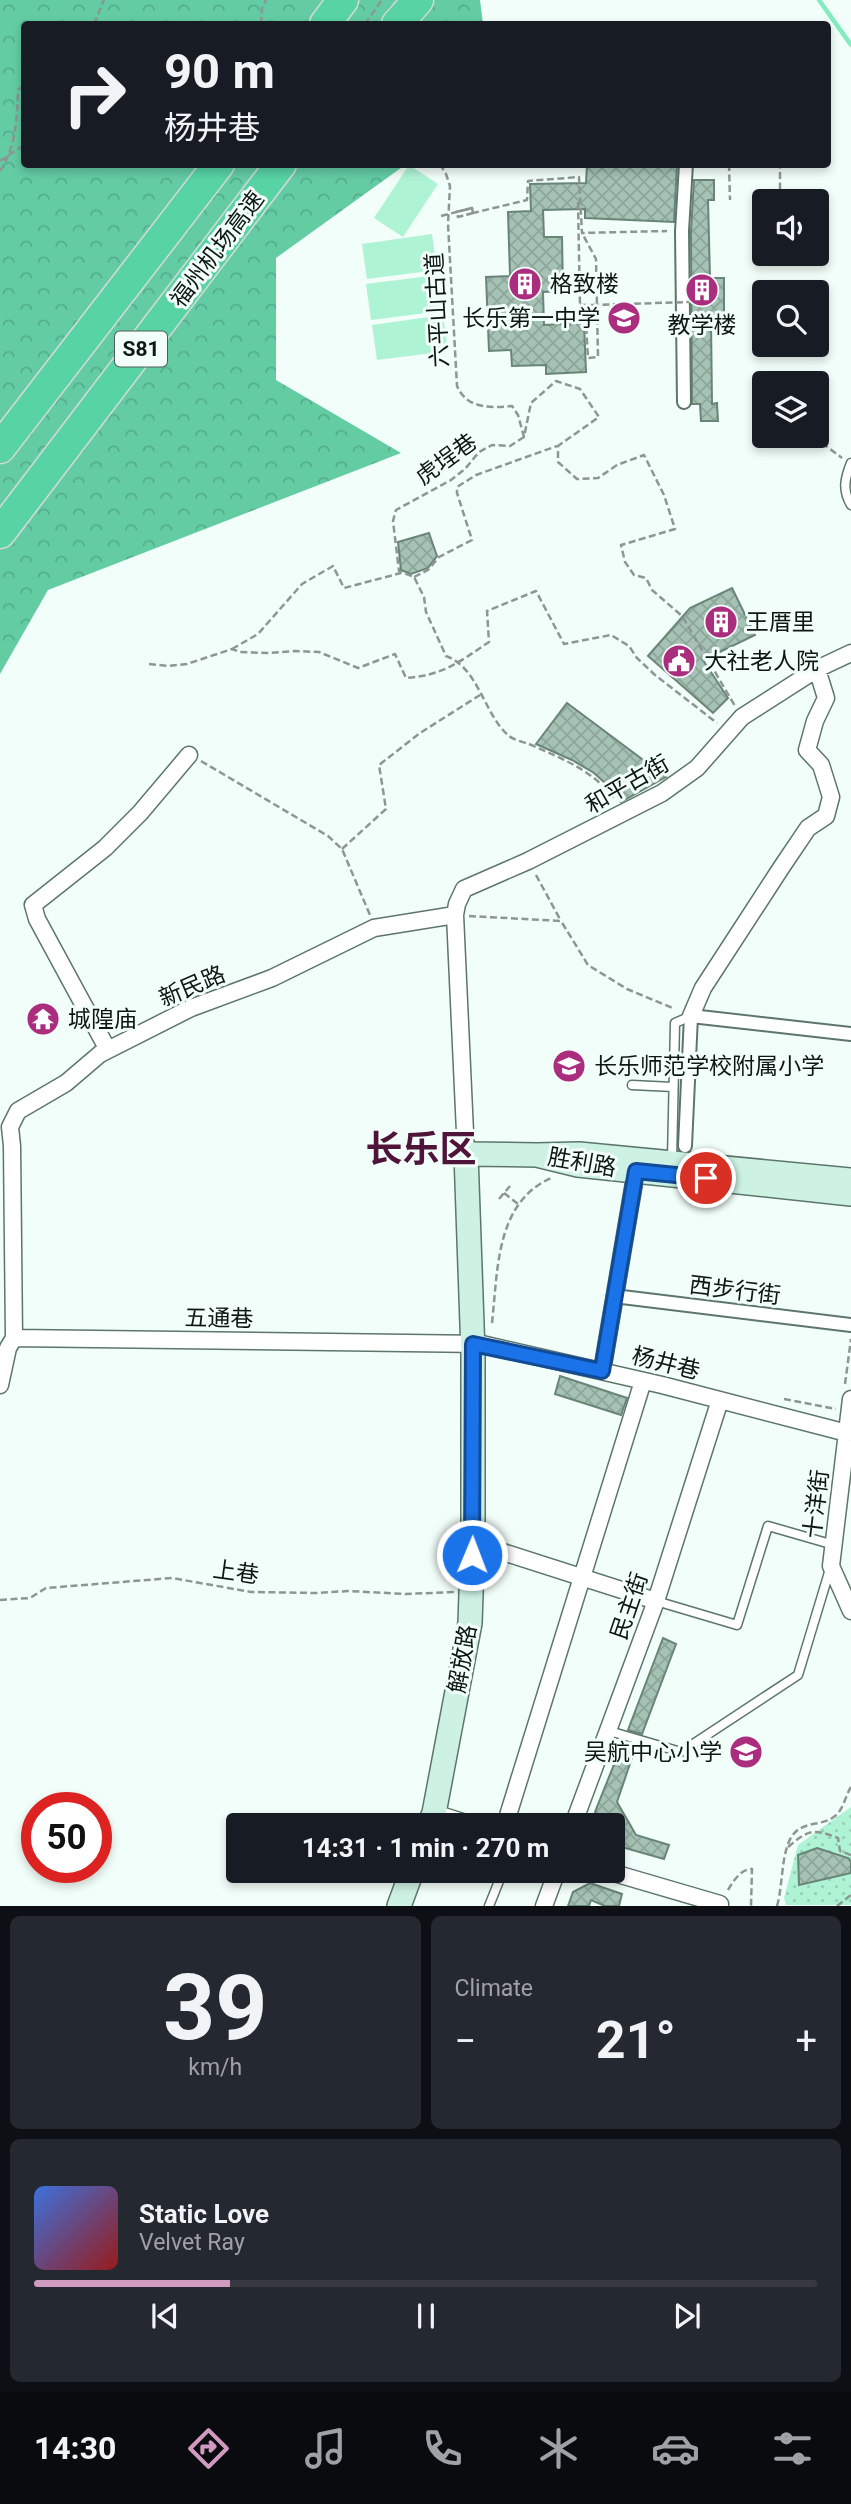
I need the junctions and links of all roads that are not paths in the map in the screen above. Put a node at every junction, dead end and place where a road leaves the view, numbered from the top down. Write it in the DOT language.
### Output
graph roads {
  1 [pos="343,0"];
  2 [pos="418,0"];
  3 [pos="327,21"];
  4 [pos="400,21"];
  5 [pos="216,168"];
  6 [pos="278,168"];
  7 [pos="686,168"];
  8 [pos="684,402"];
  9 [pos="0,448"];
  10 [pos="851,463"];
  11 [pos="851,505"];
  12 [pos="0,533"];
  13 [pos="851,653"];
  14 [pos="817,669"];
  15 [pos="188,755"];
  16 [pos="455,915"];
  17 [pos="691,1016"];
  18 [pos="851,1034"];
  19 [pos="108,1050"];
  20 [pos="632,1085"];
  21 [pos="673,1087"];
  22 [pos="466,1154"];
  23 [pos="678,1154"];
  24 [pos="537,1155"];
  25 [pos="636,1171"];
  26 [pos="851,1180"];
  27 [pos="851,1194"];
  28 [pos="614,1296"];
  29 [pos="851,1325"];
  30 [pos="14,1338"];
  31 [pos="473,1344"];
  32 [pos="602,1371"];
  33 [pos="643,1381"];
  34 [pos="0,1385"];
  35 [pos="846,1398"];
  36 [pos="720,1400"];
  37 [pos="849,1434"];
  38 [pos="481,1545"];
  39 [pos="834,1545"];
  40 [pos="831,1566"];
  41 [pos="582,1577"];
  42 [pos="656,1601"];
  43 [pos="851,1611"];
  44 [pos="609,1731"];
  45 [pos="433,1813"];
  46 [pos="509,1813"];
  47 [pos="578,1813"];
  48 [pos="625,1876"];
  49 [pos="408,1883"];
  50 [pos="498,1883"];
  51 [pos="552,1883"];
  52 [pos="720,1905"];
  53 [pos="399,1906"];
  54 [pos="489,1906"];
  55 [pos="544,1906"];
  1 -- 3 [label="highway"];
  2 -- 4 [label="highway"];
  5 -- 9 [label="highway, S81"];
  6 -- 12 [label="highway, 福州机场高速 / S81"];
  7 -- 8 [label="street"];
  10 -- 11 [label="lane"];
  13 -- 14 [label="street, 和平古街"];
  14 -- 16 [label="street, 和平古街"];
  14 -- 17 [label="street"];
  15 -- 19 [label="street"];
  16 -- 19 [label="street, 新民路"];
  16 -- 22 [label="street"];
  17 -- 18 [label="street"];
  17 -- 21 [label="lane"];
  17 -- 23 [label="street"];
  19 -- 30 [label="street, 新民路"];
  20 -- 21 [label="lane"];
  21 -- 23 [label="lane"];
  22 -- 24 [label="main road"];
  22 -- 31 [label="main road, 解放路"];
  23 -- 24 [label="main road, 胜利路"];
  23 -- 26 [label="main road, 胜利路"];
  24 -- 25 [label="main road, 胜利路"];
  25 -- 27 [label="main road, 胜利路"];
  25 -- 28 [label="street"];
  28 -- 29 [label="street, 西步行街"];
  28 -- 32 [label="street"];
  30 -- 31 [label="street, 五通巷"];
  30 -- 34 [label="street"];
  31 -- 32 [label="street, 杨井巷"];
  31 -- 45 [label="main road, 解放路"];
  32 -- 33 [label="street, 杨井巷"];
  33 -- 36 [label="street, 杨井巷"];
  33 -- 41 [label="street"];
  35 -- 37 [label="street, 十洋街"];
  36 -- 37 [label="street, 杨井巷"];
  36 -- 42 [label="street, 民主街"];
  37 -- 39 [label="street, 十洋街"];
  38 -- 41 [label="street"];
  39 -- 40 [label="street, 十洋街"];
  39 -- 42 [label="lane"];
  40 -- 43 [label="street, 十洋街"];
  40 -- 44 [label="lane"];
  41 -- 42 [label="street"];
  41 -- 46 [label="street"];
  42 -- 44 [label="street, 民主街"];
  44 -- 47 [label="street, 民主街"];
  48 -- 52 [label="street"];
  49 -- 53 [label="main road"];
  50 -- 54 [label="lane"];
  51 -- 55 [label="street"];
}
